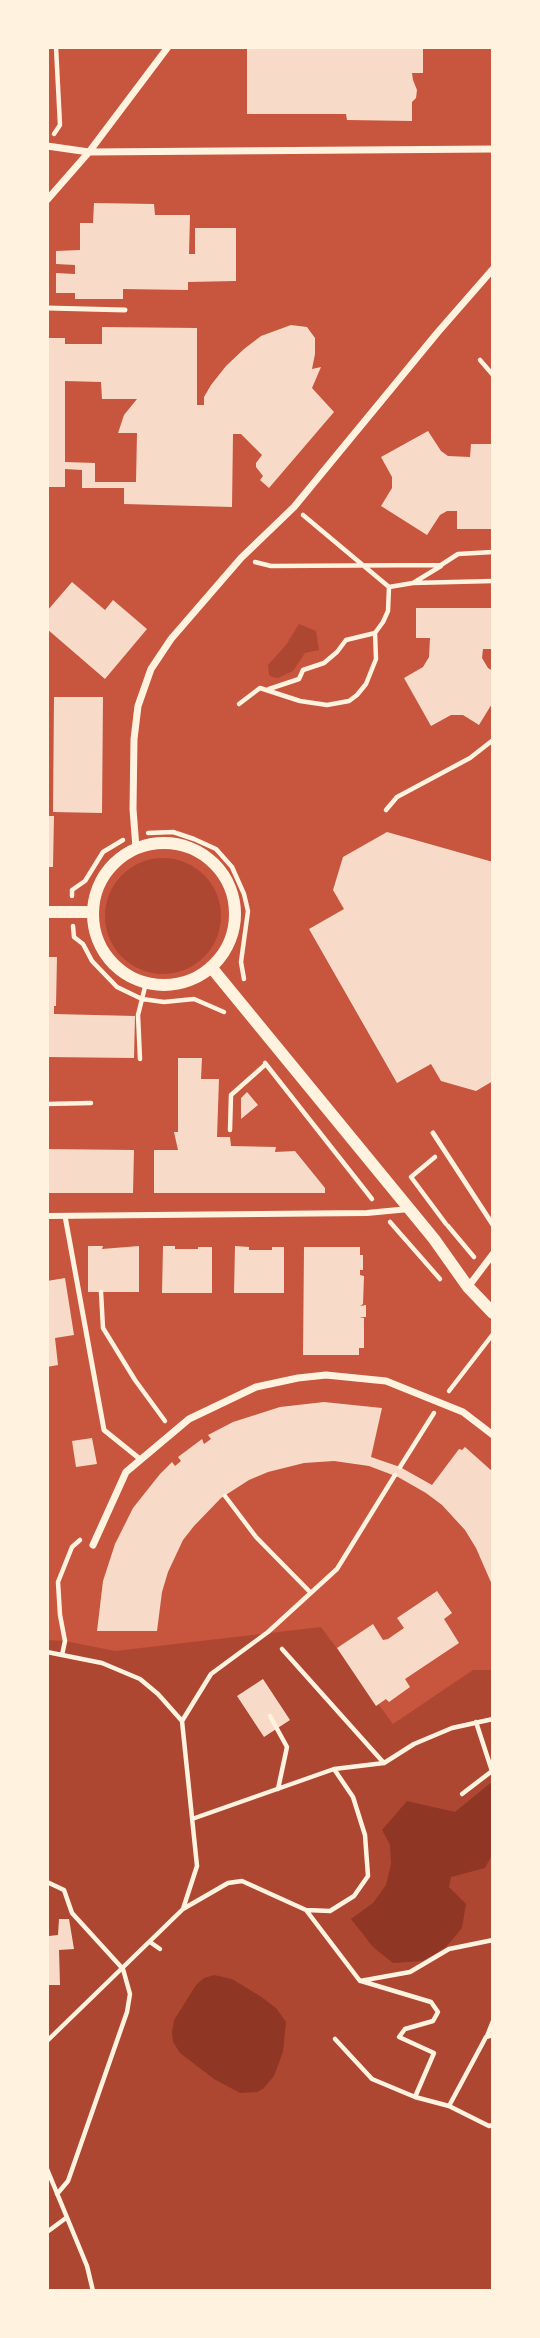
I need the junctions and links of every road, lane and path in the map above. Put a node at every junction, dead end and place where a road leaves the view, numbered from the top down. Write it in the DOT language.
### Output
graph roads {
  1 [pos="55,47"];
  2 [pos="168,47"];
  3 [pos="47,145"];
  4 [pos="493,149"];
  5 [pos="89,152"];
  6 [pos="47,200"];
  7 [pos="493,269"];
  8 [pos="47,309"];
  9 [pos="125,310"];
  10 [pos="480,360"];
  11 [pos="493,375"];
  12 [pos="295,507"];
  13 [pos="493,552"];
  14 [pos="241,558"];
  15 [pos="441,565"];
  16 [pos="364,566"];
  17 [pos="493,581"];
  18 [pos="412,583"];
  19 [pos="389,587"];
  20 [pos="375,633"];
  21 [pos="268,689"];
  22 [pos="239,704"];
  23 [pos="493,740"];
  24 [pos="386,810"];
  25 [pos="133,834"];
  26 [pos="136,848"];
  27 [pos="47,912"];
  28 [pos="72,912"];
  29 [pos="93,912"];
  30 [pos="211,967"];
  31 [pos="146,983"];
  32 [pos="142,999"];
  33 [pos="237,999"];
  34 [pos="223,1010"];
  35 [pos="232,1021"];
  36 [pos="257,1054"];
  37 [pos="140,1059"];
  38 [pos="266,1064"];
  39 [pos="91,1103"];
  40 [pos="47,1104"];
  41 [pos="230,1130"];
  42 [pos="433,1133"];
  43 [pos="443,1149"];
  44 [pos="416,1172"];
  45 [pos="409,1209"];
  46 [pos="382,1213"];
  47 [pos="47,1216"];
  48 [pos="65,1216"];
  49 [pos="446,1224"];
  50 [pos="493,1225"];
  51 [pos="493,1254"];
  52 [pos="483,1266"];
  53 [pos="440,1280"];
  54 [pos="468,1287"];
  55 [pos="101,1292"];
  56 [pos="493,1313"];
  57 [pos="173,1432"];
  58 [pos="493,1435"];
  59 [pos="140,1459"];
  60 [pos="395,1475"];
  61 [pos="225,1496"];
  62 [pos="93,1545"];
  63 [pos="311,1593"];
  64 [pos="282,1649"];
  65 [pos="47,1652"];
  66 [pos="62,1655"];
  67 [pos="270,1716"];
  68 [pos="493,1719"];
  69 [pos="182,1721"];
  70 [pos="475,1722"];
  71 [pos="384,1763"];
  72 [pos="334,1769"];
  73 [pos="492,1771"];
  74 [pos="278,1790"];
  75 [pos="461,1794"];
  76 [pos="192,1819"];
  77 [pos="47,1882"];
  78 [pos="183,1909"];
  79 [pos="306,1910"];
  80 [pos="493,1940"];
  81 [pos="150,1942"];
  82 [pos="160,1949"];
  83 [pos="123,1969"];
  84 [pos="360,1981"];
  85 [pos="493,2021"];
  86 [pos="493,2035"];
  87 [pos="486,2037"];
  88 [pos="335,2039"];
  89 [pos="47,2041"];
  90 [pos="415,2097"];
  91 [pos="449,2106"];
  92 [pos="493,2125"];
  93 [pos="47,2169"];
  94 [pos="57,2194"];
  95 [pos="66,2218"];
  96 [pos="47,2232"];
  97 [pos="93,2291"];
  1 -- 3 [label="path"];
  2 -- 5 [label="street"];
  3 -- 5 [label="street"];
  4 -- 5 [label="street"];
  5 -- 6 [label="street"];
  7 -- 12 [label="street"];
  8 -- 9 [label="lane"];
  10 -- 11 [label="path"];
  12 -- 14 [label="street"];
  12 -- 16 [label="path"];
  13 -- 15 [label="path"];
  14 -- 16 [label="path"];
  14 -- 25 [label="street"];
  15 -- 16 [label="path"];
  15 -- 18 [label="path"];
  16 -- 19 [label="path"];
  17 -- 18 [label="path"];
  18 -- 19 [label="path"];
  19 -- 20 [label="path"];
  20 -- 21 [label="path"];
  20 -- 21 [label="path"];
  21 -- 22 [label="path"];
  23 -- 24 [label="path"];
  25 -- 26 [label="street"];
  25 -- 28 [label="path"];
  25 -- 33 [label="path"];
  26 -- 29 [label="street"];
  26 -- 30 [label="street"];
  27 -- 28 [label="street"];
  28 -- 29 [label="street"];
  28 -- 32 [label="path"];
  29 -- 31 [label="street"];
  30 -- 31 [label="street"];
  30 -- 33 [label="street"];
  31 -- 32 [label="path"];
  32 -- 34 [label="path"];
  32 -- 37 [label="path"];
  33 -- 34 [label="path"];
  33 -- 45 [label="street"];
  34 -- 35 [label="path"];
  36 -- 38 [label="path"];
  38 -- 41 [label="path"];
  38 -- 46 [label="path"];
  39 -- 40 [label="path"];
  42 -- 43 [label="lane"];
  43 -- 44 [label="path"];
  43 -- 50 [label="lane"];
  45 -- 46 [label="street"];
  45 -- 54 [label="street"];
  46 -- 48 [label="street"];
  46 -- 53 [label="path"];
  47 -- 48 [label="street"];
  48 -- 59 [label="lane"];
  49 -- 52 [label="path"];
  51 -- 52 [label="street"];
  52 -- 54 [label="street"];
  54 -- 56 [label="street"];
  55 -- 57 [label="path"];
  57 -- 58 [label="street"];
  57 -- 59 [label="street"];
  59 -- 62 [label="street"];
  60 -- 63 [label="path"];
  61 -- 63 [label="path"];
  62 -- 66 [label="path"];
  63 -- 69 [label="path"];
  64 -- 71 [label="path"];
  65 -- 66 [label="path"];
  66 -- 69 [label="path"];
  67 -- 74 [label="path"];
  68 -- 70 [label="path"];
  69 -- 76 [label="path"];
  70 -- 71 [label="path"];
  70 -- 73 [label="path"];
  71 -- 72 [label="path"];
  72 -- 74 [label="path"];
  72 -- 79 [label="path"];
  73 -- 75 [label="path"];
  74 -- 76 [label="path"];
  76 -- 78 [label="path"];
  77 -- 83 [label="path"];
  78 -- 79 [label="path"];
  78 -- 81 [label="path"];
  79 -- 84 [label="path"];
  80 -- 84 [label="path"];
  81 -- 82 [label="path"];
  81 -- 83 [label="path"];
  83 -- 89 [label="path"];
  83 -- 94 [label="path"];
  84 -- 90 [label="path"];
  85 -- 87 [label="path"];
  86 -- 87 [label="path"];
  87 -- 91 [label="path"];
  88 -- 90 [label="path"];
  90 -- 91 [label="path"];
  91 -- 92 [label="path"];
  93 -- 94 [label="path"];
  94 -- 95 [label="path"];
  95 -- 96 [label="path"];
  95 -- 97 [label="path"];
}
